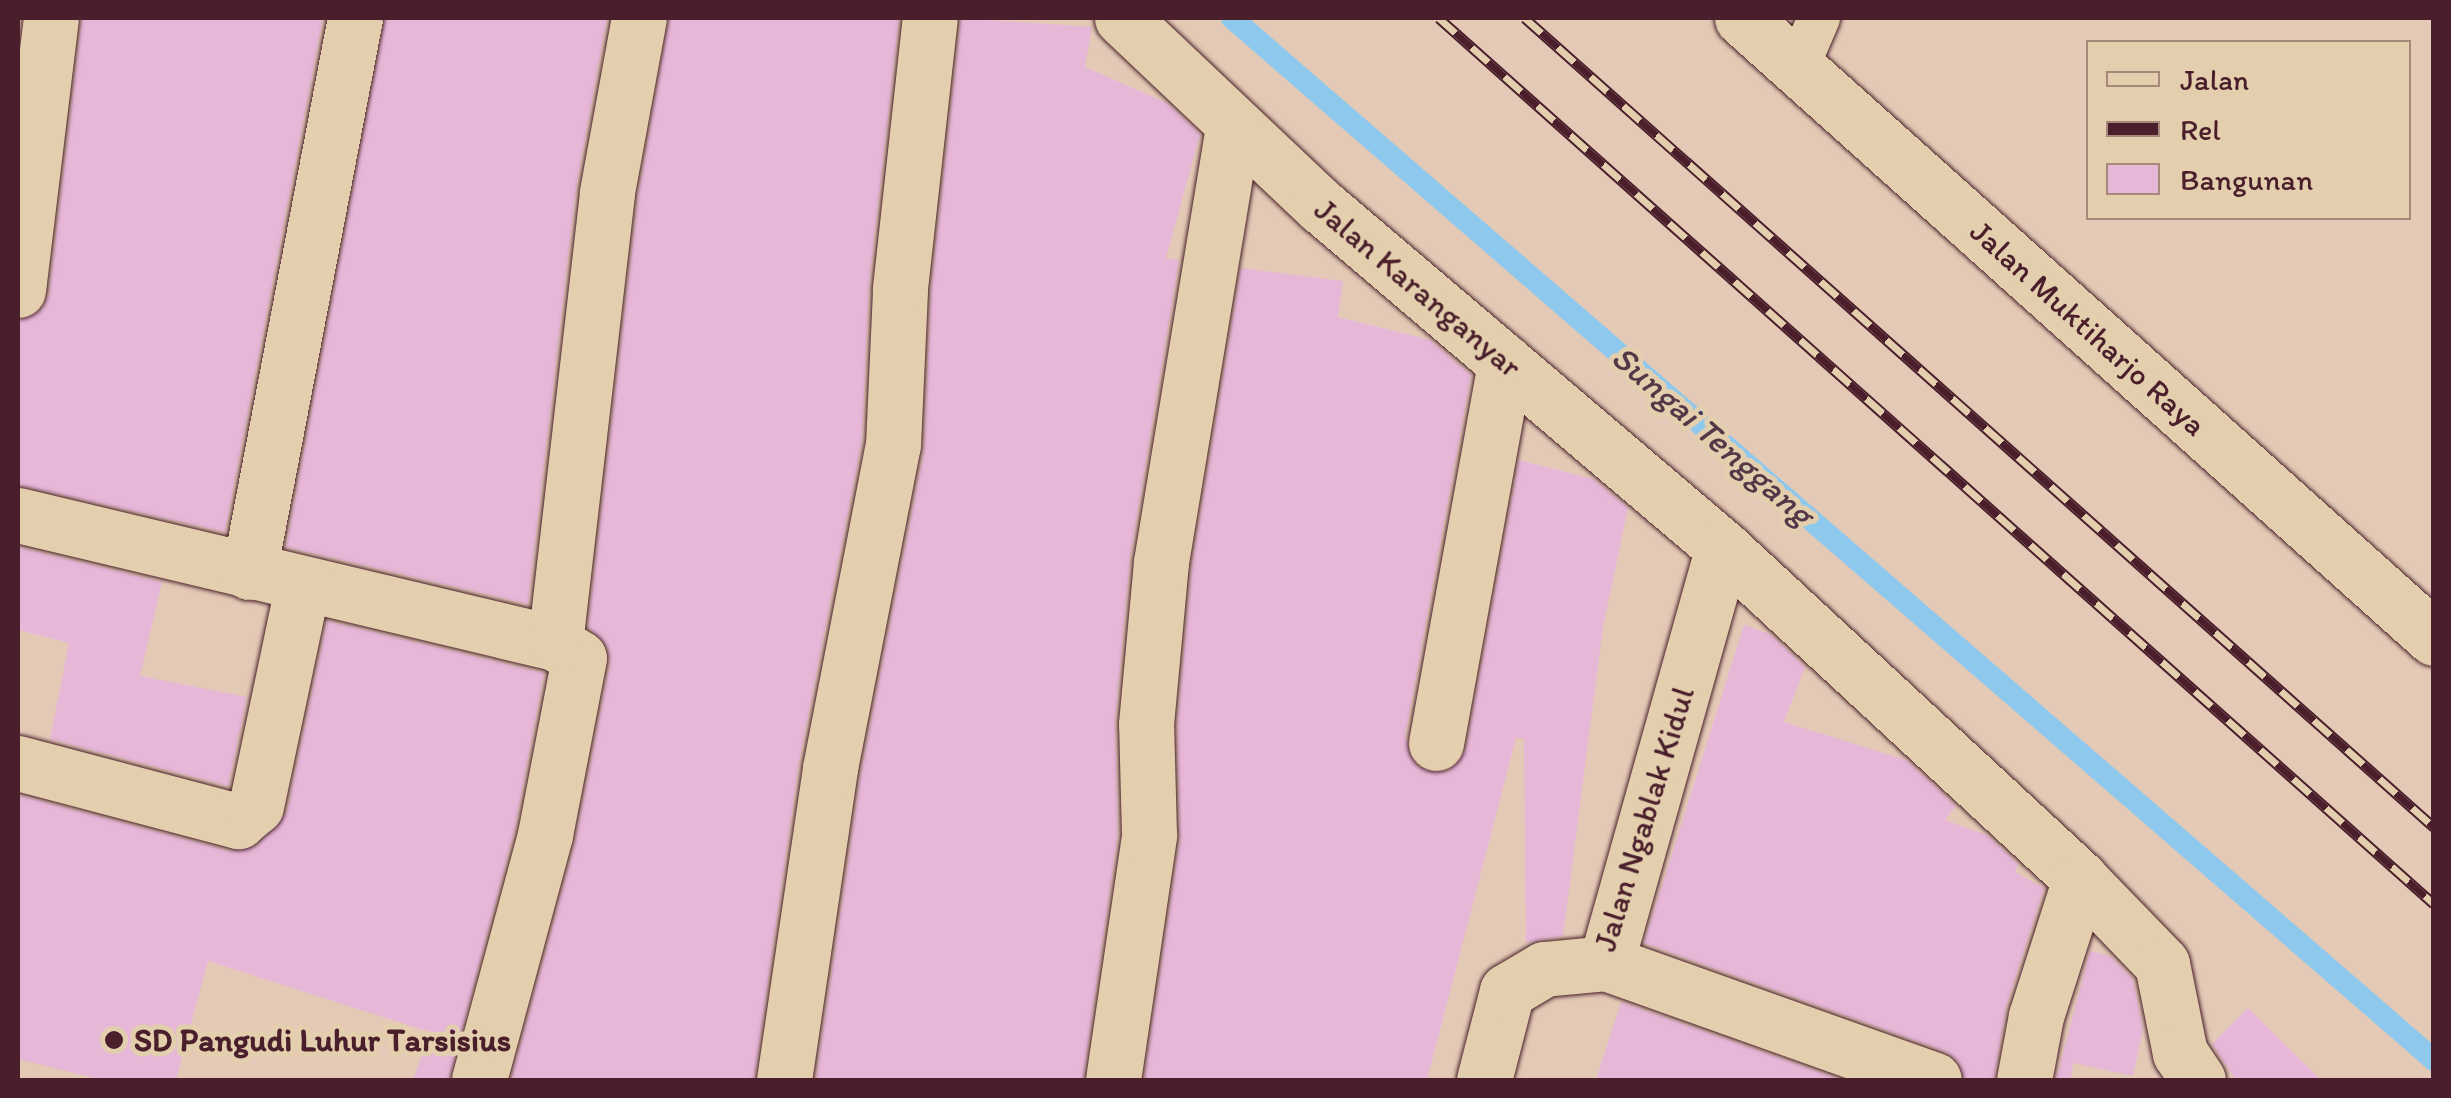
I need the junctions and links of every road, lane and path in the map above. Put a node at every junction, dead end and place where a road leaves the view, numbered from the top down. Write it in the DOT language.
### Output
graph roads {
  1 [pos="51,18"];
  2 [pos="355,18"];
  3 [pos="639,18"];
  4 [pos="930,18"];
  5 [pos="1122,18"];
  6 [pos="1742,18"];
  7 [pos="1819,18"];
  8 [pos="1798,67"];
  9 [pos="1233,125"];
  10 [pos="18,290"];
  11 [pos="1505,362"];
  12 [pos="18,515"];
  13 [pos="1723,548"];
  14 [pos="248,572"];
  15 [pos="302,588"];
  16 [pos="2434,638"];
  17 [pos="555,643"];
  18 [pos="1436,744"];
  19 [pos="18,763"];
  20 [pos="2080,879"];
  21 [pos="1606,963"];
  22 [pos="479,1080"];
  23 [pos="784,1080"];
  24 [pos="1113,1080"];
  25 [pos="1484,1080"];
  26 [pos="1934,1080"];
  27 [pos="2024,1080"];
  28 [pos="2198,1080"];
  1 -- 10 [label="street"];
  2 -- 14 [label="street"];
  3 -- 17 [label="street"];
  4 -- 23 [label="street"];
  5 -- 9 [label="street, Jalan Karanganyar"];
  6 -- 8 [label="street, Jalan Muktiharjo Raya"];
  7 -- 8 [label="lane"];
  8 -- 16 [label="street, Jalan Muktiharjo Raya"];
  9 -- 11 [label="street, Jalan Karanganyar"];
  9 -- 24 [label="street"];
  11 -- 13 [label="street, Jalan Karanganyar"];
  11 -- 18 [label="street"];
  12 -- 14 [label="street"];
  13 -- 20 [label="street, Jalan Karanganyar"];
  13 -- 21 [label="street, Jalan Ngablak Kidul"];
  14 -- 15 [label="street"];
  15 -- 17 [label="street"];
  15 -- 19 [label="street"];
  17 -- 22 [label="street"];
  20 -- 27 [label="street"];
  20 -- 28 [label="street, Jalan Karanganyar"];
  21 -- 25 [label="street, Jalan Ngablak Kidul"];
  21 -- 26 [label="street"];
}
